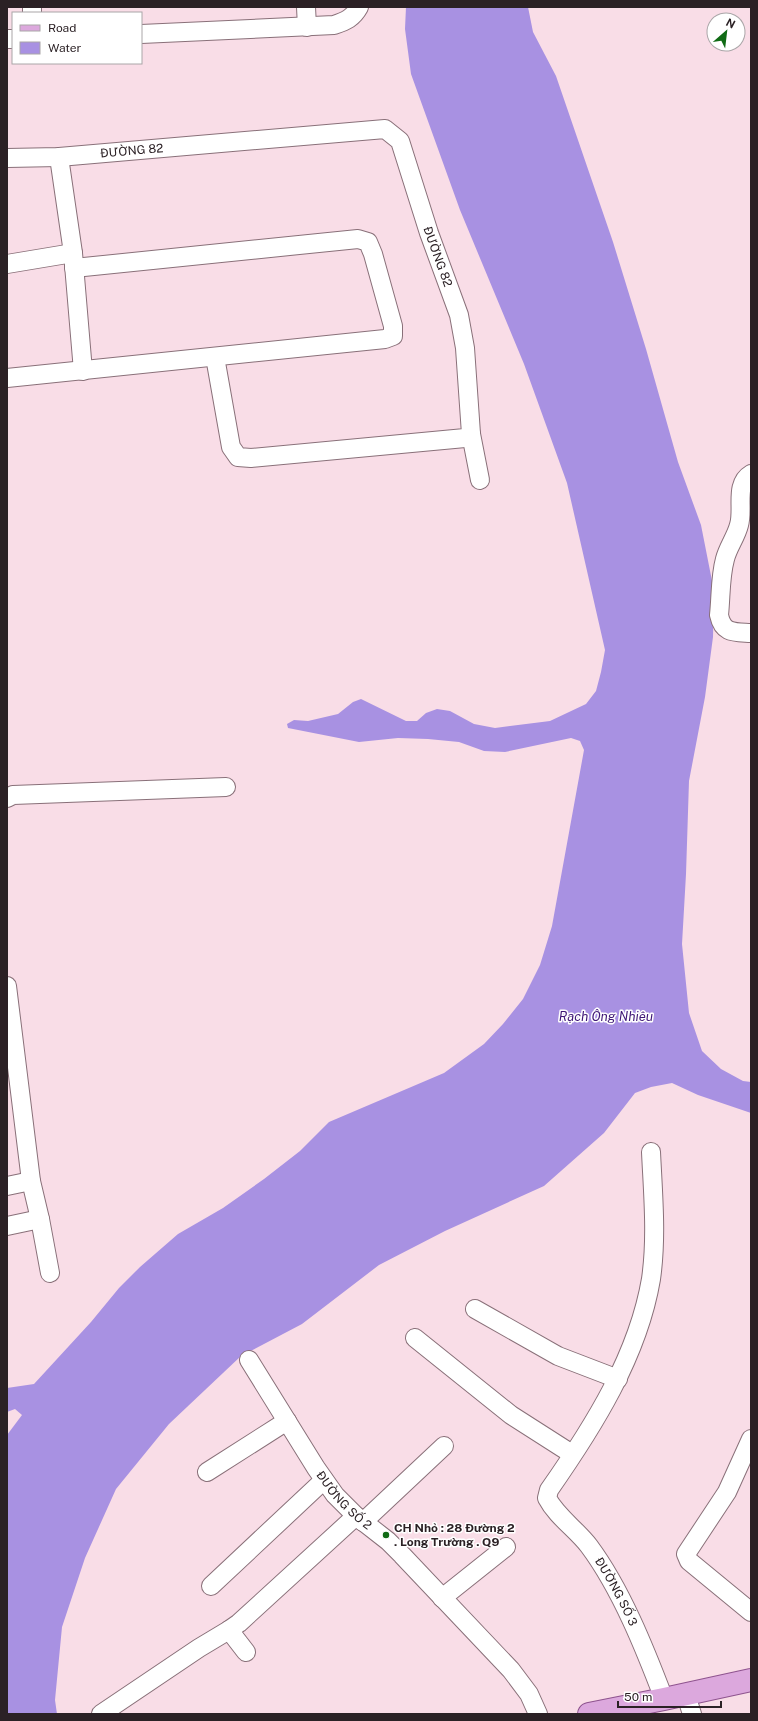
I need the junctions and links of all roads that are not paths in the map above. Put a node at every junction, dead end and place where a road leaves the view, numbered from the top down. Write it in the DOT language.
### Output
graph roads {
  1 [pos="306,7"];
  2 [pos="358,7"];
  3 [pos="307,27"];
  4 [pos="142,34"];
  5 [pos="59,157"];
  6 [pos="7,158"];
  7 [pos="74,260"];
  8 [pos="7,264"];
  9 [pos="215,357"];
  10 [pos="83,371"];
  11 [pos="7,378"];
  12 [pos="471,434"];
  13 [pos="751,474"];
  14 [pos="480,480"];
  15 [pos="751,633"];
  16 [pos="226,787"];
  17 [pos="7,798"];
  18 [pos="7,986"];
  19 [pos="651,1152"];
  20 [pos="31,1181"];
  21 [pos="7,1186"];
  22 [pos="40,1219"];
  23 [pos="7,1226"];
  24 [pos="50,1273"];
  25 [pos="475,1309"];
  26 [pos="415,1338"];
  27 [pos="249,1360"];
  28 [pos="618,1379"];
  29 [pos="287,1421"];
  30 [pos="751,1439"];
  31 [pos="444,1446"];
  32 [pos="572,1454"];
  33 [pos="207,1472"];
  34 [pos="324,1480"];
  35 [pos="360,1519"];
  36 [pos="506,1546"];
  37 [pos="211,1586"];
  38 [pos="442,1598"];
  39 [pos="751,1612"];
  40 [pos="229,1630"];
  41 [pos="246,1652"];
  42 [pos="751,1680"];
  43 [pos="664,1699"];
  44 [pos="689,1704"];
  45 [pos="101,1714"];
  46 [pos="538,1714"];
  47 [pos="589,1714"];
  1 -- 3 [label="street"];
  2 -- 3 [label="street"];
  3 -- 4 [label="street"];
  5 -- 6 [label="street, ĐƯỜNG 82"];
  5 -- 7 [label="street"];
  5 -- 12 [label="street, ĐƯỜNG 82"];
  7 -- 8 [label="street"];
  7 -- 9 [label="street"];
  7 -- 10 [label="street"];
  9 -- 10 [label="street"];
  9 -- 12 [label="street"];
  10 -- 11 [label="street"];
  12 -- 14 [label="street, ĐƯỜNG 82"];
  13 -- 15 [label="street"];
  16 -- 17 [label="street"];
  18 -- 20 [label="street"];
  19 -- 28 [label="street"];
  20 -- 21 [label="street"];
  20 -- 22 [label="street"];
  22 -- 23 [label="street"];
  22 -- 24 [label="street"];
  25 -- 28 [label="street"];
  26 -- 32 [label="street"];
  27 -- 29 [label="street, ĐƯỜNG SỐ 2"];
  28 -- 32 [label="street"];
  29 -- 33 [label="street"];
  29 -- 34 [label="street, ĐƯỜNG SỐ 2"];
  30 -- 39 [label="street"];
  31 -- 35 [label="street"];
  32 -- 43 [label="street, ĐƯỜNG SỐ 3"];
  34 -- 35 [label="street, ĐƯỜNG SỐ 2"];
  34 -- 37 [label="street"];
  35 -- 38 [label="street, ĐƯỜNG SỐ 2"];
  35 -- 40 [label="street"];
  36 -- 38 [label="street"];
  38 -- 46 [label="street, ĐƯỜNG SỐ 2"];
  40 -- 41 [label="street"];
  40 -- 45 [label="street"];
  42 -- 44 [label="main road"];
  43 -- 44 [label="main road"];
  43 -- 47 [label="main road"];
}
